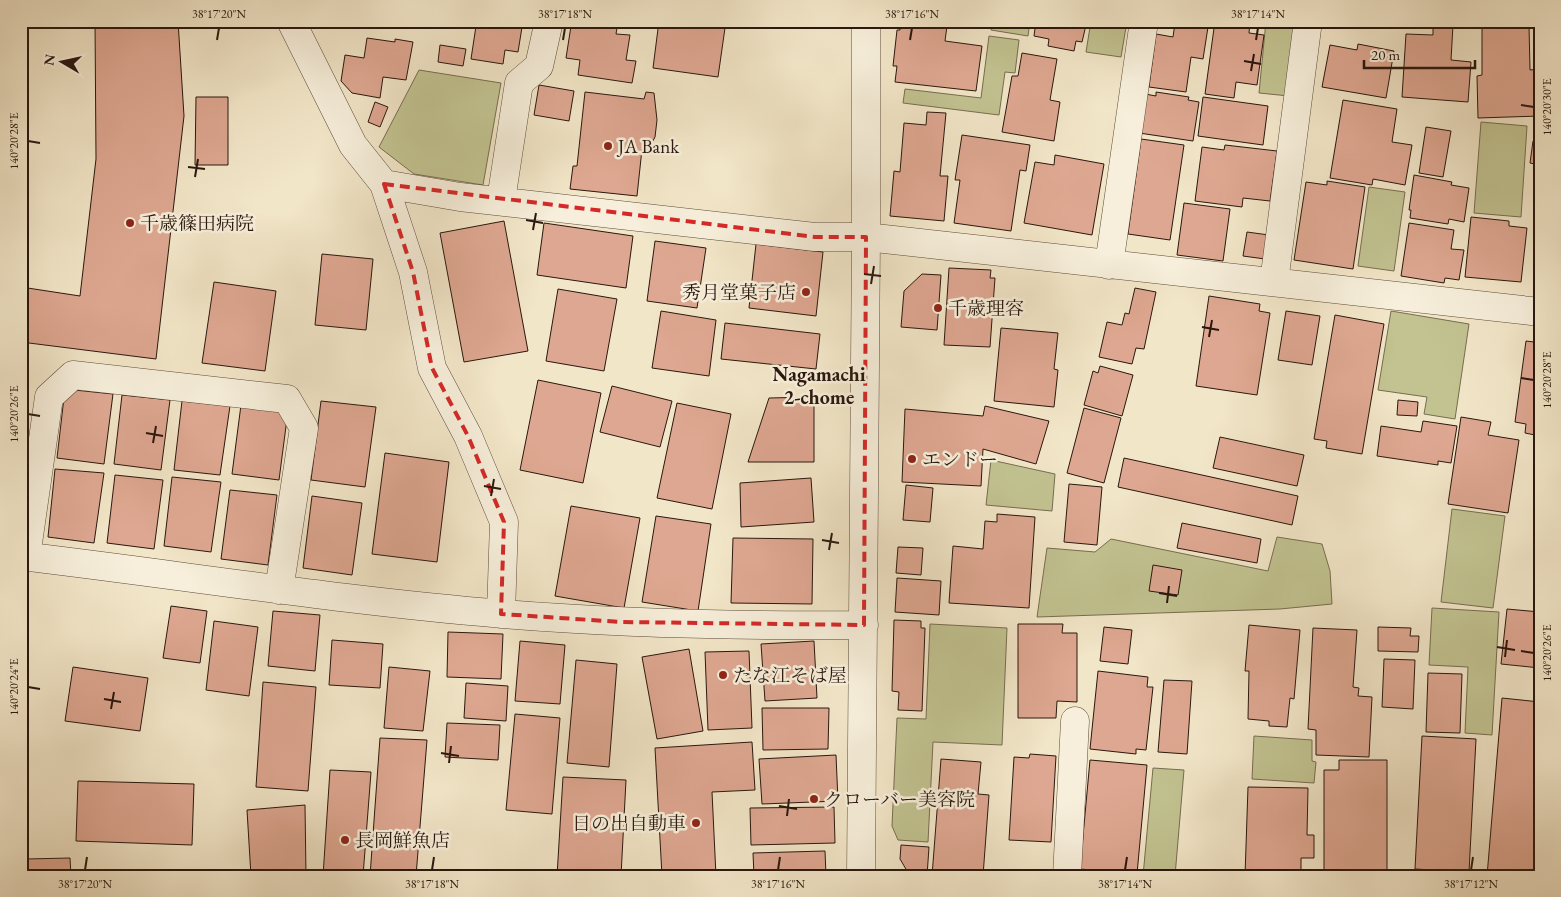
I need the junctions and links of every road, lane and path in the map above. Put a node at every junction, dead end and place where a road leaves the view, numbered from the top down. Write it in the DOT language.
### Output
graph roads {
  1 [pos="291,21"];
  2 [pos="549,21"];
  3 [pos="866,21"];
  4 [pos="1144,21"];
  5 [pos="1308,21"];
  6 [pos="384,184"];
  7 [pos="501,200"];
  8 [pos="866,237"];
  9 [pos="1109,265"];
  10 [pos="1274,282"];
  11 [pos="1540,312"];
  12 [pos="24,556"];
  13 [pos="279,590"];
  14 [pos="501,614"];
  15 [pos="864,625"];
  16 [pos="1075,720"];
  17 [pos="861,876"];
  18 [pos="1067,876"];
  1 -- 6 [label="street"];
  2 -- 7 [label="street"];
  3 -- 8 [label="street"];
  4 -- 9 [label="street"];
  5 -- 10 [label="street"];
  6 -- 7 [label="street"];
  6 -- 14 [label="street"];
  7 -- 8 [label="street"];
  8 -- 9 [label="street"];
  8 -- 15 [label="street"];
  9 -- 10 [label="street"];
  10 -- 11 [label="street"];
  12 -- 13 [label="street"];
  12 -- 13 [label="street"];
  13 -- 14 [label="street"];
  14 -- 15 [label="street"];
  15 -- 17 [label="street"];
  16 -- 18 [label="street"];
}
